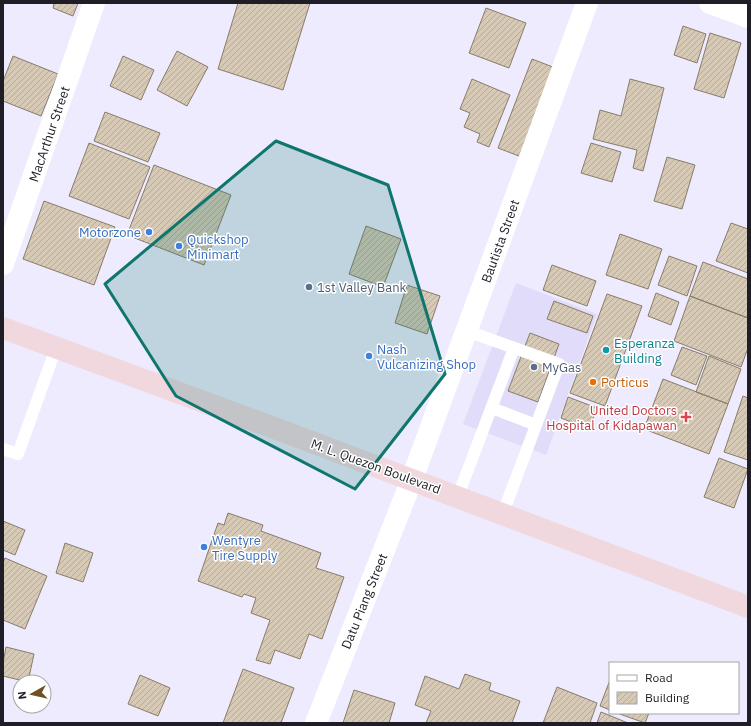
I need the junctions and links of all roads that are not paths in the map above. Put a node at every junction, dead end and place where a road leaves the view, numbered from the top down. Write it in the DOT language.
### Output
graph roads {
  1 [pos="94,3"];
  2 [pos="587,3"];
  3 [pos="710,3"];
  4 [pos="748,17"];
  5 [pos="3,264"];
  6 [pos="3,328"];
  7 [pos="467,331"];
  8 [pos="56,348"];
  9 [pos="514,348"];
  10 [pos="492,408"];
  11 [pos="536,425"];
  12 [pos="3,449"];
  13 [pos="412,479"];
  14 [pos="458,496"];
  15 [pos="503,513"];
  16 [pos="748,607"];
  17 [pos="316,723"];
  1 -- 5 [label="street, MacArthur Street"];
  2 -- 7 [label="street, Bautista Street"];
  3 -- 4 [label="street"];
  6 -- 8 [label="highway, M. L. Quezon Boulevard"];
  7 -- 9 [label="lane"];
  7 -- 13 [label="street, Bautista Street"];
  8 -- 12 [label="lane"];
  8 -- 13 [label="highway, M. L. Quezon Boulevard"];
  9 -- 10 [label="lane"];
  9 -- 11 [label="lane"];
  10 -- 11 [label="lane"];
  10 -- 14 [label="lane"];
  11 -- 15 [label="lane"];
  13 -- 14 [label="highway, M. L. Quezon Boulevard"];
  13 -- 17 [label="street, Datu Piang Street"];
  14 -- 15 [label="highway, M. L. Quezon Boulevard"];
  15 -- 16 [label="highway, M. L. Quezon Boulevard"];
}
